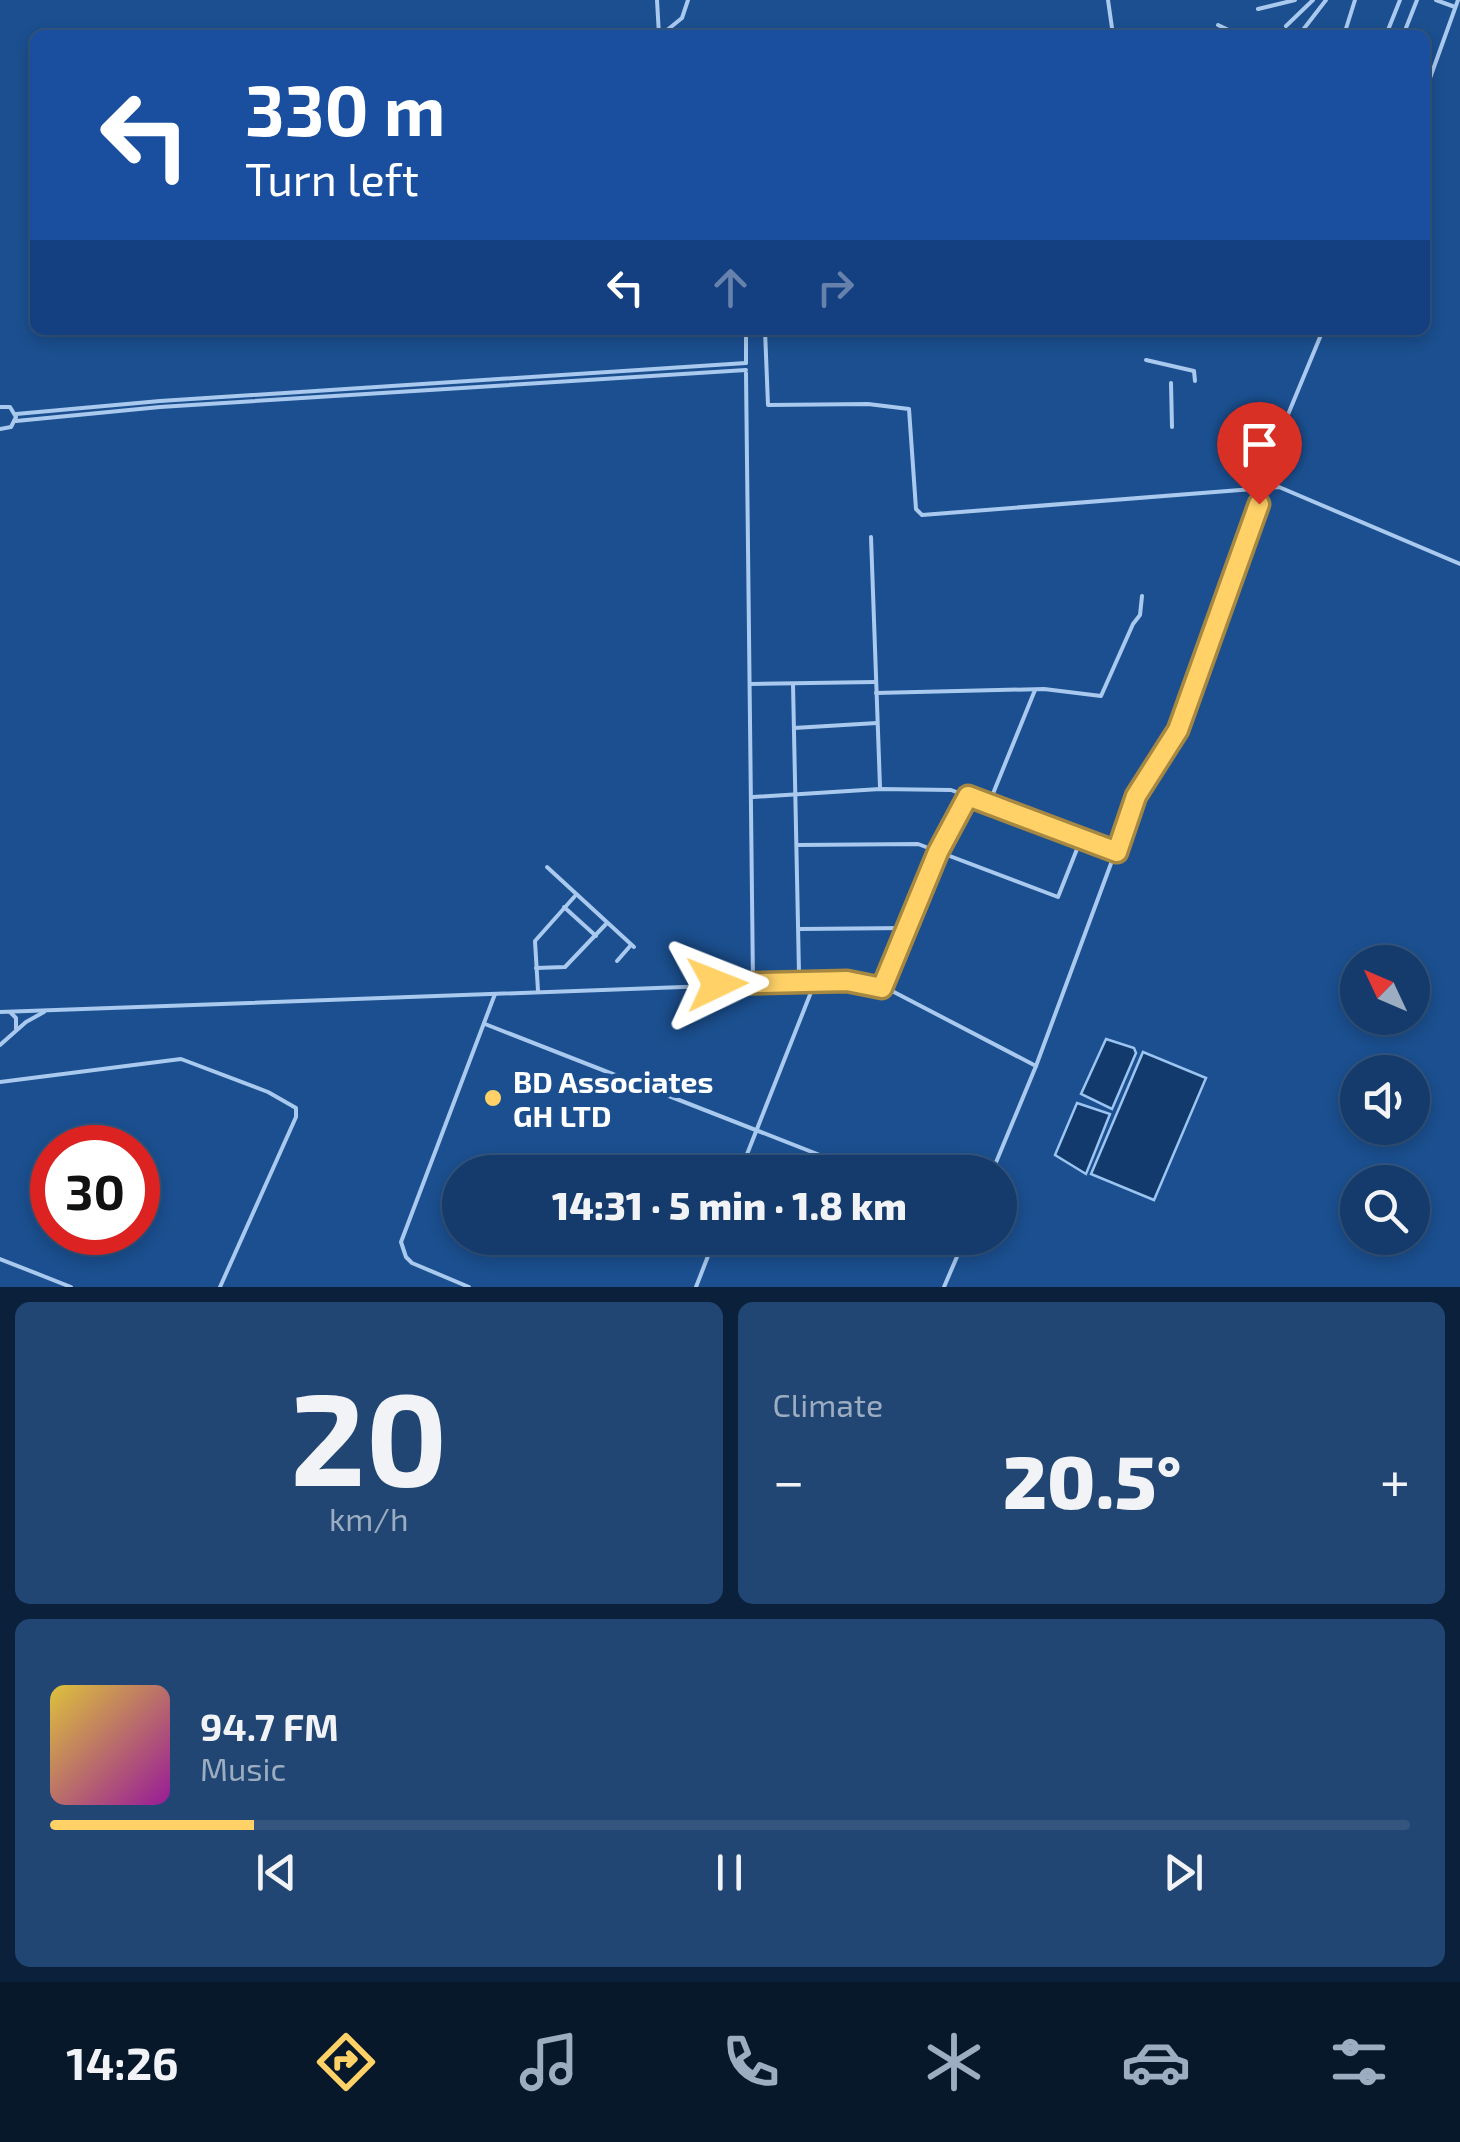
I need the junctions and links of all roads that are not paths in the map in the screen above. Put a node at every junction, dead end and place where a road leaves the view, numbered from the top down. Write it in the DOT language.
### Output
graph roads {
  1 [pos="657,0"];
  2 [pos="688,0"];
  3 [pos="1108,0"];
  4 [pos="1294,0"];
  5 [pos="1313,0"];
  6 [pos="1326,0"];
  7 [pos="1356,0"];
  8 [pos="1400,0"];
  9 [pos="1418,0"];
  10 [pos="1436,0"];
  11 [pos="1458,0"];
  12 [pos="1455,7"];
  13 [pos="1258,9"];
  14 [pos="1218,25"];
  15 [pos="1286,26"];
  16 [pos="1406,28"];
  17 [pos="660,30"];
  18 [pos="666,30"];
  19 [pos="1112,30"];
  20 [pos="1228,30"];
  21 [pos="1303,30"];
  22 [pos="1346,30"];
  23 [pos="1388,30"];
  24 [pos="1430,69"];
  25 [pos="746,335"];
  26 [pos="765,335"];
  27 [pos="1321,335"];
  28 [pos="1146,360"];
  29 [pos="746,367"];
  30 [pos="1195,382"];
  31 [pos="1171,383"];
  32 [pos="0,407"];
  33 [pos="16,414"];
  34 [pos="16,421"];
  35 [pos="1172,427"];
  36 [pos="0,428"];
  37 [pos="1258,487"];
  38 [pos="1259,504"];
  39 [pos="871,537"];
  40 [pos="1460,564"];
  41 [pos="1142,596"];
  42 [pos="875,682"];
  43 [pos="750,684"];
  44 [pos="793,684"];
  45 [pos="1036,690"];
  46 [pos="876,693"];
  47 [pos="877,724"];
  48 [pos="794,728"];
  49 [pos="880,789"];
  50 [pos="795,794"];
  51 [pos="968,796"];
  52 [pos="751,797"];
  53 [pos="989,802"];
  54 [pos="1082,839"];
  55 [pos="797,845"];
  56 [pos="938,852"];
  57 [pos="1117,852"];
  58 [pos="547,867"];
  59 [pos="576,894"];
  60 [pos="564,908"];
  61 [pos="608,923"];
  62 [pos="906,928"];
  63 [pos="799,930"];
  64 [pos="596,936"];
  65 [pos="616,961"];
  66 [pos="536,968"];
  67 [pos="798,973"];
  68 [pos="814,982"];
  69 [pos="753,983"];
  70 [pos="882,988"];
  71 [pos="538,991"];
  72 [pos="495,994"];
  73 [pos="480,995"];
  74 [pos="49,1010"];
  75 [pos="489,1010"];
  76 [pos="8,1011"];
  77 [pos="0,1012"];
  78 [pos="485,1024"];
  79 [pos="13,1033"];
  80 [pos="0,1045"];
  81 [pos="1036,1066"];
  82 [pos="0,1082"];
  83 [pos="757,1129"];
  84 [pos="747,1155"];
  85 [pos="821,1155"];
  86 [pos="999,1155"];
  87 [pos="709,1255"];
  88 [pos="958,1255"];
  89 [pos="0,1259"];
  90 [pos="71,1287"];
  91 [pos="220,1287"];
  92 [pos="469,1287"];
  93 [pos="696,1287"];
  94 [pos="944,1287"];
  1 -- 17 [label="street"];
  2 -- 18 [label="street"];
  3 -- 19 [label="street"];
  4 -- 13 [label="street"];
  5 -- 15 [label="street"];
  6 -- 21 [label="street"];
  7 -- 22 [label="street"];
  8 -- 23 [label="street"];
  9 -- 16 [label="street"];
  10 -- 12 [label="street"];
  11 -- 12 [label="street"];
  12 -- 24 [label="street"];
  14 -- 20 [label="street"];
  25 -- 29 [label="street"];
  26 -- 37 [label="street"];
  27 -- 37 [label="street"];
  28 -- 30 [label="street"];
  29 -- 33 [label="street"];
  29 -- 34 [label="street"];
  29 -- 43 [label="street"];
  31 -- 35 [label="street"];
  32 -- 33 [label="street"];
  33 -- 34 [label="street"];
  34 -- 36 [label="street"];
  37 -- 40 [label="street"];
  38 -- 57 [label="street"];
  39 -- 42 [label="street"];
  41 -- 45 [label="street"];
  42 -- 44 [label="street"];
  42 -- 46 [label="street"];
  43 -- 44 [label="street"];
  43 -- 52 [label="street"];
  44 -- 48 [label="street"];
  45 -- 46 [label="street"];
  45 -- 53 [label="street"];
  46 -- 47 [label="street"];
  47 -- 48 [label="street"];
  47 -- 49 [label="street"];
  48 -- 50 [label="street"];
  49 -- 50 [label="street"];
  49 -- 51 [label="street"];
  50 -- 52 [label="street"];
  50 -- 55 [label="street"];
  51 -- 53 [label="street"];
  51 -- 56 [label="street"];
  52 -- 69 [label="street"];
  53 -- 54 [label="street"];
  54 -- 56 [label="street"];
  54 -- 57 [label="street"];
  55 -- 56 [label="street"];
  55 -- 63 [label="street"];
  56 -- 62 [label="street"];
  57 -- 81 [label="street"];
  58 -- 59 [label="street"];
  59 -- 60 [label="street"];
  59 -- 61 [label="street"];
  60 -- 64 [label="street"];
  60 -- 66 [label="street"];
  61 -- 64 [label="street"];
  61 -- 65 [label="street"];
  62 -- 63 [label="street"];
  62 -- 70 [label="street"];
  63 -- 67 [label="street"];
  64 -- 66 [label="street"];
  66 -- 71 [label="street"];
  68 -- 69 [label="street"];
  68 -- 70 [label="street"];
  68 -- 83 [label="street"];
  69 -- 71 [label="street"];
  70 -- 81 [label="street"];
  71 -- 72 [label="street"];
  72 -- 73 [label="street"];
  72 -- 75 [label="street"];
  73 -- 74 [label="street"];
  73 -- 75 [label="street"];
  74 -- 76 [label="street"];
  74 -- 79 [label="street"];
  75 -- 78 [label="street"];
  76 -- 77 [label="street"];
  76 -- 79 [label="street"];
  78 -- 83 [label="street"];
  78 -- 92 [label="street"];
  79 -- 80 [label="street"];
  81 -- 86 [label="street"];
  82 -- 91 [label="street"];
  83 -- 84 [label="street"];
  83 -- 85 [label="street"];
  87 -- 93 [label="street"];
  88 -- 94 [label="street"];
  89 -- 90 [label="street"];
}
